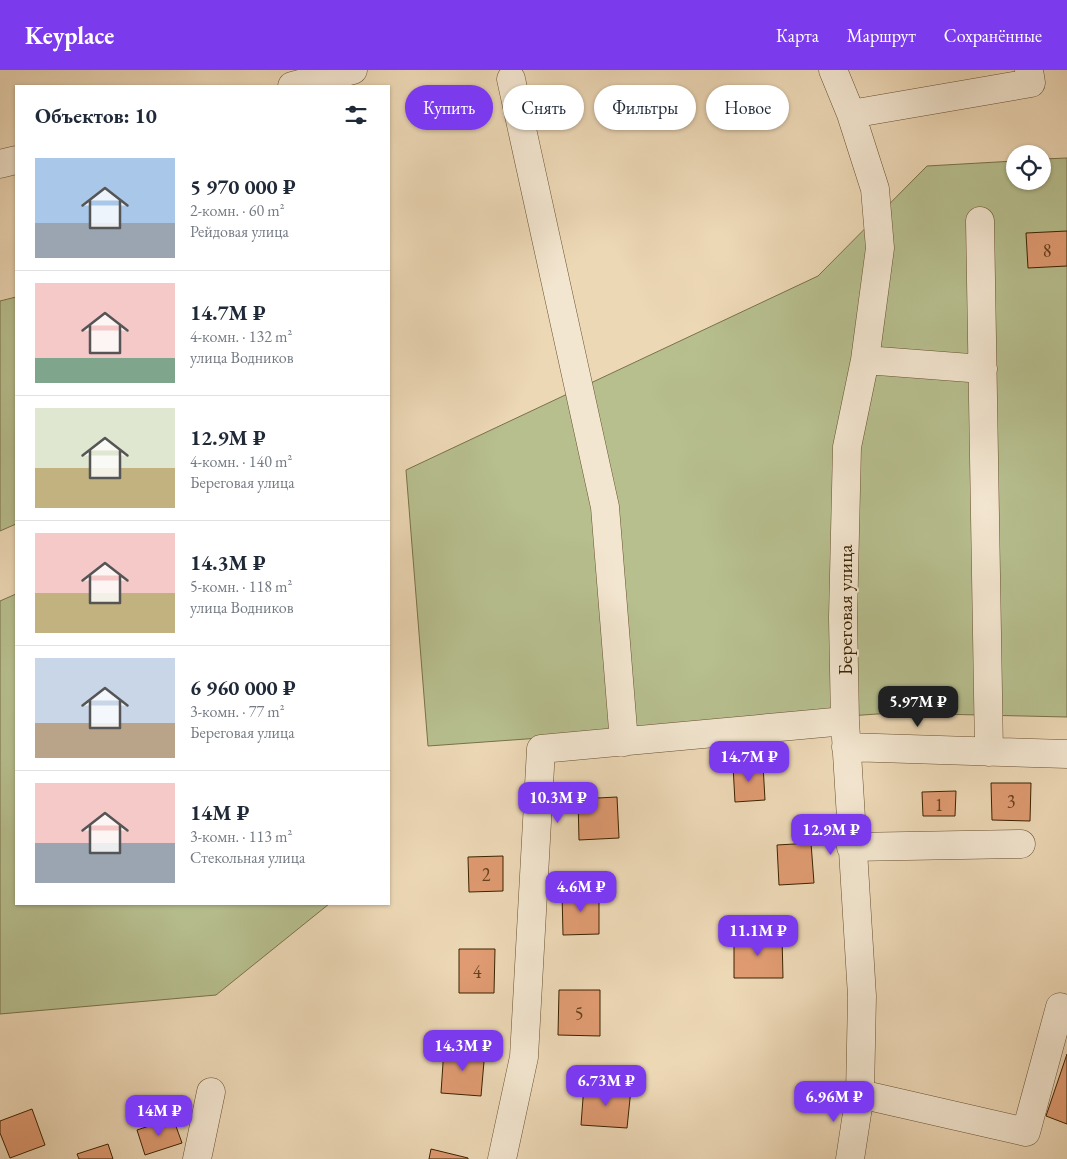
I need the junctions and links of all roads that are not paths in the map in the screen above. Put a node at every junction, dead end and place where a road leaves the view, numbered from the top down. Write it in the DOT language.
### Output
graph roads {
  1 [pos="353,70"];
  2 [pos="833,70"];
  3 [pos="1029,70"];
  4 [pos="511,79"];
  5 [pos="296,85"];
  6 [pos="852,114"];
  7 [pos="15,160"];
  8 [pos="0,164"];
  9 [pos="980,222"];
  10 [pos="865,360"];
  11 [pos="983,369"];
  12 [pos="846,734"];
  13 [pos="624,742"];
  14 [pos="989,752"];
  15 [pos="1067,754"];
  16 [pos="1021,844"];
  17 [pos="851,847"];
  18 [pos="1060,1007"];
  19 [pos="210,1092"];
  20 [pos="860,1094"];
  21 [pos="197,1159"];
  22 [pos="502,1159"];
  23 [pos="850,1159"];
  1 -- 5 [label="street"];
  2 -- 6 [label="street, Береговая улица"];
  3 -- 6 [label="street"];
  4 -- 13 [label="street"];
  6 -- 10 [label="street, Береговая улица"];
  7 -- 8 [label="street"];
  9 -- 11 [label="street"];
  10 -- 11 [label="street"];
  10 -- 12 [label="street, Береговая улица"];
  11 -- 14 [label="street"];
  12 -- 13 [label="street"];
  12 -- 14 [label="street"];
  12 -- 17 [label="street, Береговая улица"];
  13 -- 22 [label="street"];
  14 -- 15 [label="street"];
  16 -- 17 [label="street"];
  17 -- 20 [label="street, Береговая улица"];
  18 -- 20 [label="street"];
  19 -- 21 [label="street"];
  20 -- 23 [label="street, Береговая улица"];
}
